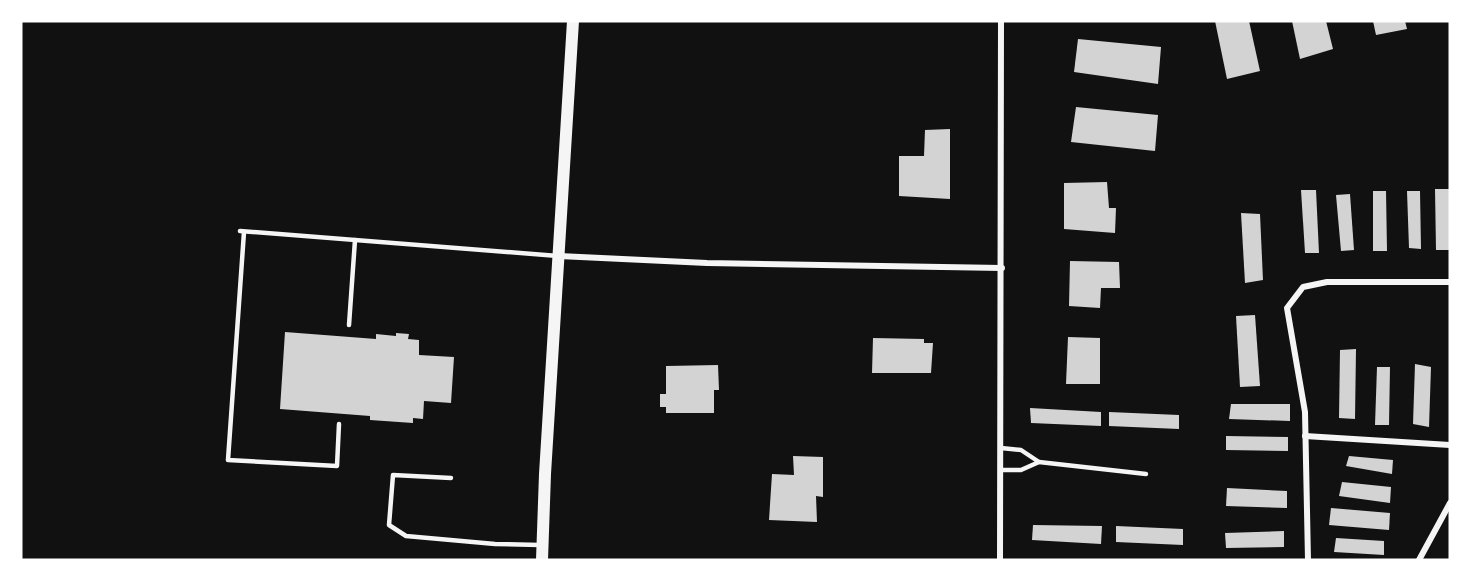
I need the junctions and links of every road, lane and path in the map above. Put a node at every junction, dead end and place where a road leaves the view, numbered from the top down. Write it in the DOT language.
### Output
graph roads {
  1 [pos="573,21"];
  2 [pos="1001,21"];
  3 [pos="355,240"];
  4 [pos="558,256"];
  5 [pos="1002,268"];
  6 [pos="1450,282"];
  7 [pos="350,325"];
  8 [pos="339,424"];
  9 [pos="1305,436"];
  10 [pos="1450,445"];
  11 [pos="1001,448"];
  12 [pos="1039,462"];
  13 [pos="1000,470"];
  14 [pos="1146,474"];
  15 [pos="451,478"];
  16 [pos="1450,503"];
  17 [pos="543,545"];
  18 [pos="542,560"];
  19 [pos="1000,560"];
  20 [pos="1308,560"];
  21 [pos="1419,560"];
  1 -- 4 [label="main road"];
  2 -- 5 [label="street"];
  3 -- 4 [label="lane"];
  3 -- 7 [label="lane"];
  3 -- 8 [label="lane"];
  4 -- 5 [label="street"];
  4 -- 17 [label="main road"];
  5 -- 11 [label="street"];
  6 -- 9 [label="street"];
  9 -- 10 [label="street"];
  9 -- 20 [label="street"];
  11 -- 12 [label="lane"];
  11 -- 13 [label="street"];
  12 -- 13 [label="lane"];
  12 -- 14 [label="lane"];
  13 -- 19 [label="street"];
  15 -- 17 [label="lane"];
  16 -- 21 [label="street"];
  17 -- 18 [label="main road"];
}
